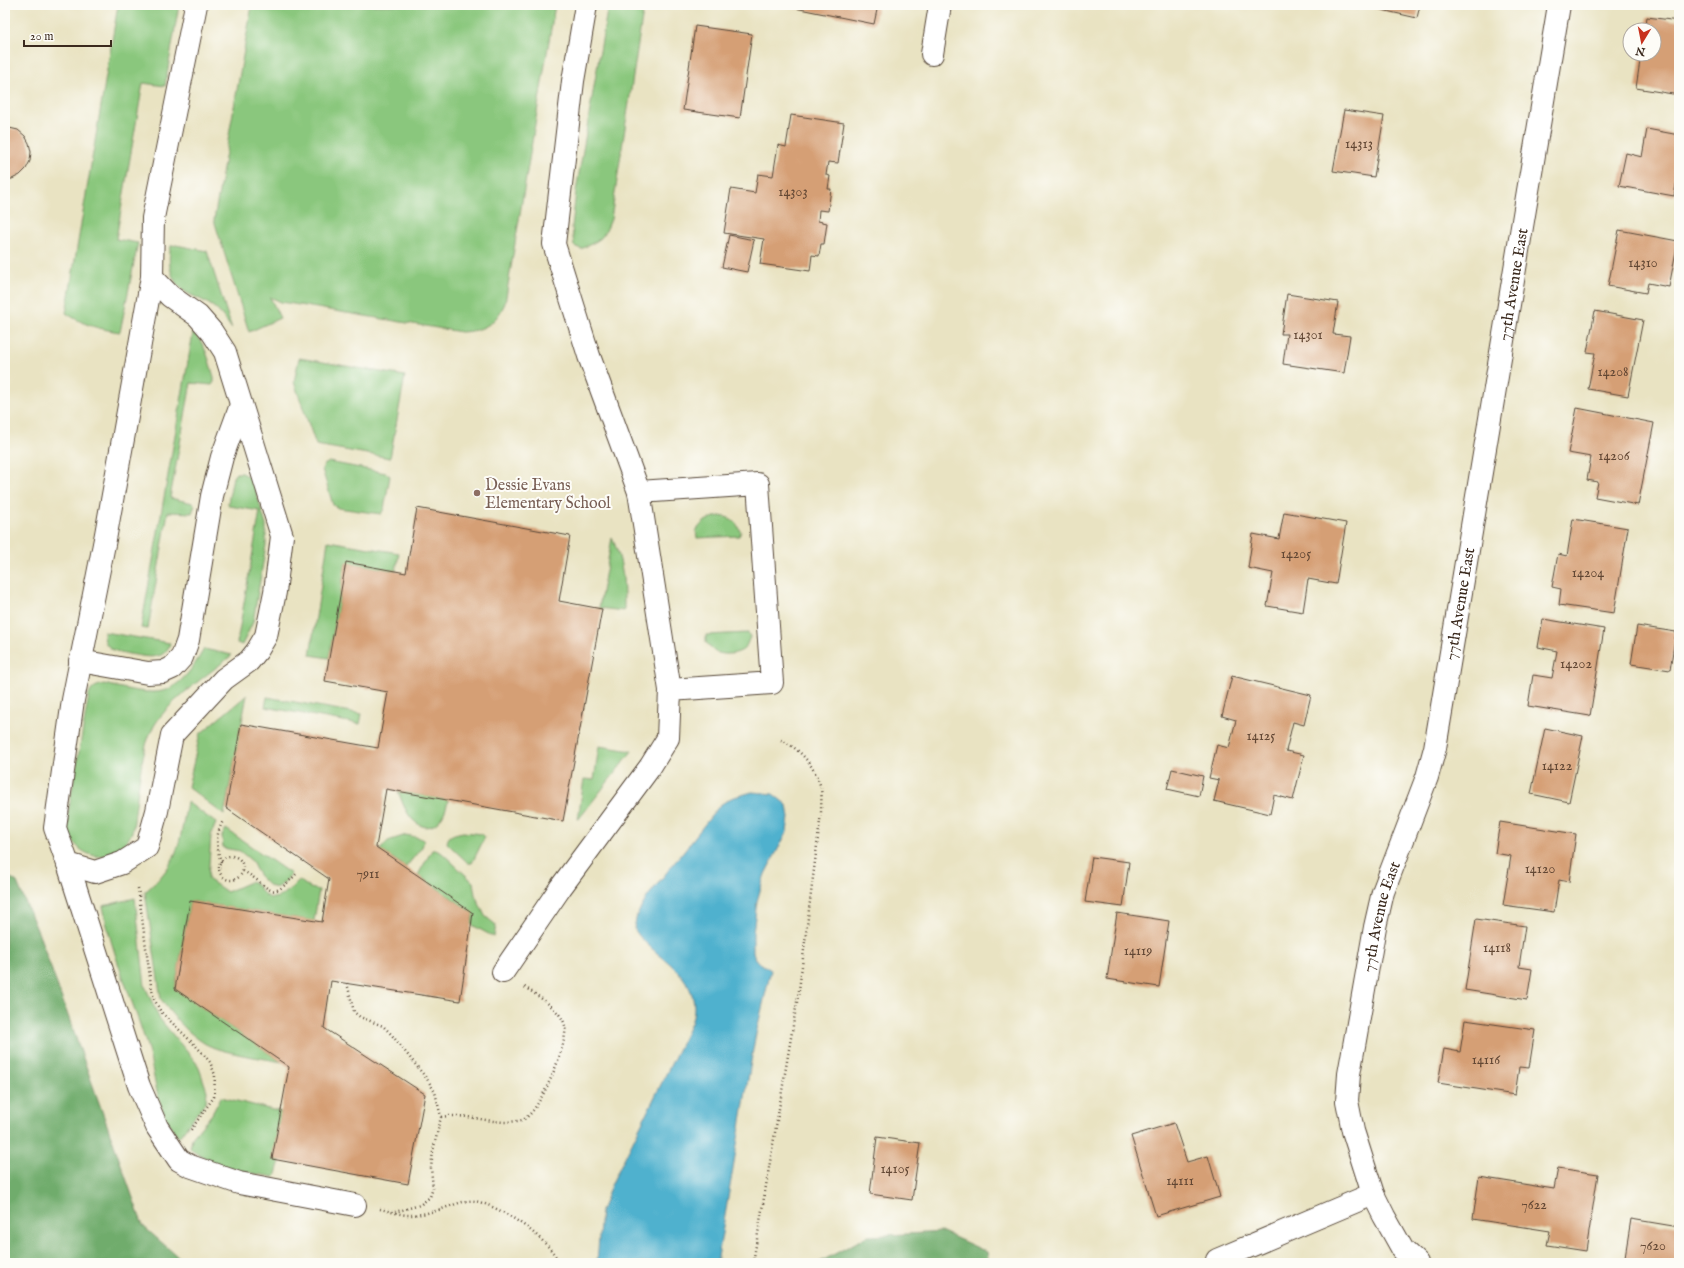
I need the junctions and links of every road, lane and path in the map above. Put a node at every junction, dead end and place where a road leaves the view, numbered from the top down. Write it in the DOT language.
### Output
graph roads {
  1 [pos="196,5"];
  2 [pos="586,5"];
  3 [pos="940,5"];
  4 [pos="1559,5"];
  5 [pos="932,54"];
  6 [pos="152,277"];
  7 [pos="241,405"];
  8 [pos="639,492"];
  9 [pos="80,661"];
  10 [pos="670,690"];
  11 [pos="781,740"];
  12 [pos="223,821"];
  13 [pos="221,862"];
  14 [pos="68,864"];
  15 [pos="243,870"];
  16 [pos="298,872"];
  17 [pos="138,888"];
  18 [pos="503,972"];
  19 [pos="347,983"];
  20 [pos="441,1117"];
  21 [pos="179,1160"];
  22 [pos="1373,1194"];
  23 [pos="355,1205"];
  24 [pos="395,1212"];
  25 [pos="1217,1260"];
  26 [pos="559,1263"];
  27 [pos="753,1263"];
  28 [pos="1417,1263"];
  1 -- 6 [label="street"];
  2 -- 8 [label="street"];
  3 -- 5 [label="street"];
  4 -- 22 [label="street, 77th Avenue East"];
  6 -- 7 [label="street"];
  6 -- 9 [label="street"];
  7 -- 9 [label="street"];
  7 -- 14 [label="street"];
  8 -- 10 [label="street"];
  8 -- 10 [label="street"];
  9 -- 14 [label="street"];
  10 -- 18 [label="street"];
  11 -- 27 [label="path"];
  12 -- 13 [label="path"];
  13 -- 15 [label="path"];
  13 -- 15 [label="path"];
  14 -- 21 [label="street"];
  15 -- 16 [label="path"];
  17 -- 21 [label="path"];
  18 -- 20 [label="path"];
  19 -- 20 [label="path"];
  20 -- 24 [label="path"];
  21 -- 23 [label="street"];
  22 -- 25 [label="street"];
  22 -- 28 [label="street, 77th Avenue East"];
  23 -- 24 [label="path"];
  24 -- 26 [label="path"];
}
